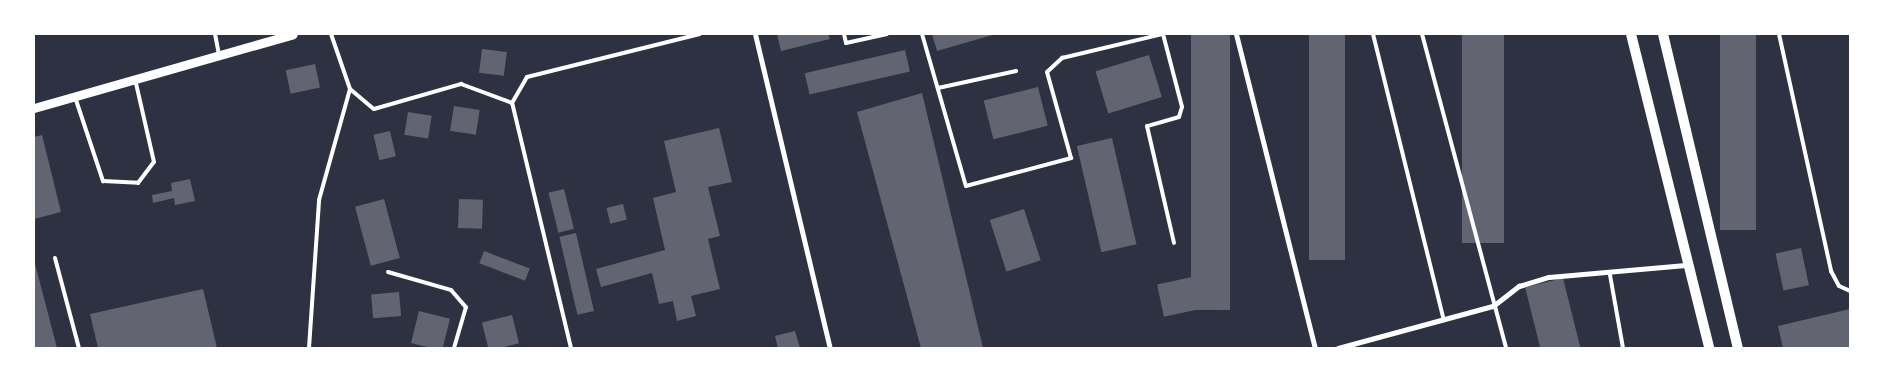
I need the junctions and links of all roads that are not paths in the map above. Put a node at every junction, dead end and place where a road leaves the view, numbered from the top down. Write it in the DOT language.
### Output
graph roads {
  1 [pos="215,34"];
  2 [pos="293,34"];
  3 [pos="330,34"];
  4 [pos="700,34"];
  5 [pos="755,34"];
  6 [pos="844,34"];
  7 [pos="887,34"];
  8 [pos="922,34"];
  9 [pos="1163,34"];
  10 [pos="1236,34"];
  11 [pos="1373,34"];
  12 [pos="1422,34"];
  13 [pos="1631,34"];
  14 [pos="1663,34"];
  15 [pos="1779,34"];
  16 [pos="219,55"];
  17 [pos="1016,71"];
  18 [pos="135,79"];
  19 [pos="938,88"];
  20 [pos="350,89"];
  21 [pos="74,96"];
  22 [pos="512,103"];
  23 [pos="34,108"];
  24 [pos="1174,244"];
  25 [pos="55,258"];
  26 [pos="1685,265"];
  27 [pos="388,272"];
  28 [pos="1610,275"];
  29 [pos="1850,291"];
  30 [pos="1493,306"];
  31 [pos="1445,322"];
  32 [pos="79,348"];
  33 [pos="309,348"];
  34 [pos="454,348"];
  35 [pos="570,348"];
  36 [pos="830,348"];
  37 [pos="1315,348"];
  38 [pos="1338,348"];
  39 [pos="1506,348"];
  40 [pos="1623,348"];
  41 [pos="1709,348"];
  42 [pos="1738,348"];
  1 -- 16 [label="lane"];
  2 -- 16 [label="street"];
  3 -- 20 [label="lane"];
  4 -- 22 [label="lane"];
  5 -- 36 [label="street"];
  6 -- 7 [label="lane"];
  8 -- 19 [label="lane"];
  9 -- 19 [label="lane"];
  9 -- 24 [label="lane"];
  10 -- 37 [label="street"];
  11 -- 31 [label="lane"];
  12 -- 30 [label="lane"];
  13 -- 26 [label="main road"];
  14 -- 42 [label="main road"];
  15 -- 29 [label="lane"];
  16 -- 18 [label="street"];
  17 -- 19 [label="lane"];
  18 -- 21 [label="street"];
  18 -- 21 [label="lane"];
  20 -- 22 [label="lane"];
  20 -- 33 [label="lane"];
  21 -- 23 [label="street"];
  22 -- 35 [label="lane"];
  25 -- 32 [label="lane"];
  26 -- 28 [label="street"];
  26 -- 41 [label="main road"];
  27 -- 34 [label="lane"];
  28 -- 30 [label="street"];
  28 -- 40 [label="lane"];
  30 -- 31 [label="street"];
  30 -- 39 [label="lane"];
  31 -- 38 [label="street"];
}
